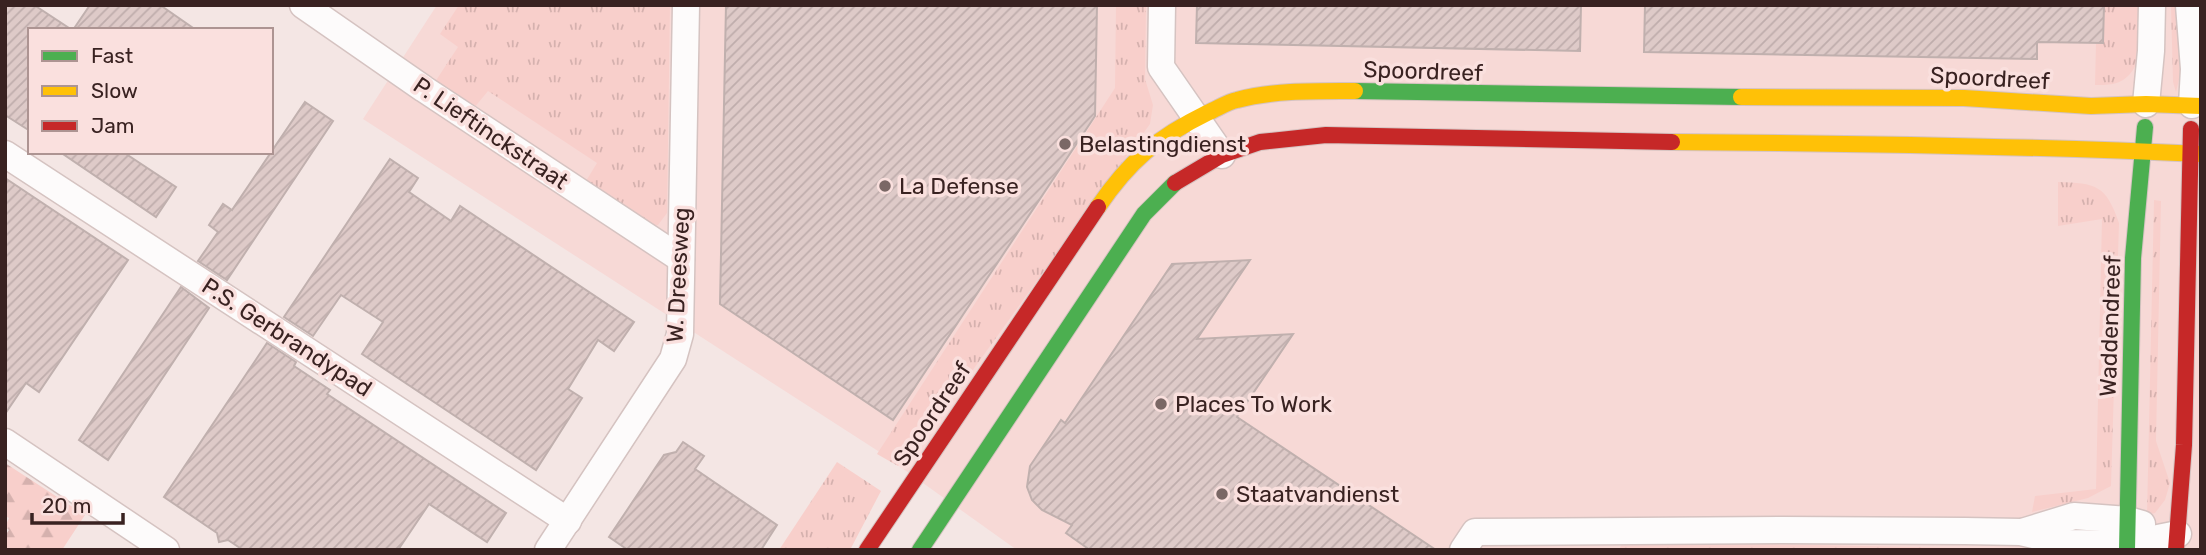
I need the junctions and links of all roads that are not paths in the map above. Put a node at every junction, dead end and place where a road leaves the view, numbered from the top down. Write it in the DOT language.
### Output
graph roads {
  1 [pos="303,5"];
  2 [pos="686,5"];
  3 [pos="1162,5"];
  4 [pos="2152,5"];
  5 [pos="2189,5"];
  6 [pos="2146,104"];
  7 [pos="2197,106"];
  8 [pos="1196,118"];
  9 [pos="2144,151"];
  10 [pos="2195,153"];
  11 [pos="5,154"];
  12 [pos="1222,155"];
  13 [pos="681,259"];
  14 [pos="5,442"];
  15 [pos="568,521"];
  16 [pos="2128,538"];
  17 [pos="2177,542"];
  18 [pos="923,545"];
  19 [pos="166,550"];
  20 [pos="548,550"];
  21 [pos="867,550"];
  22 [pos="1463,550"];
  1 -- 13 [label="street, P. Lieftinckstraat"];
  2 -- 13 [label="street, W. Dreesweg"];
  3 -- 8 [label="street"];
  4 -- 6 [label="street"];
  5 -- 7 [label="street"];
  6 -- 7 [label="main road, Spoordreef"];
  6 -- 8 [label="main road, Spoordreef"];
  6 -- 9 [label="main road, Waddendreef"];
  7 -- 10 [label="main road"];
  8 -- 12 [label="street"];
  8 -- 21 [label="main road, Spoordreef"];
  9 -- 10 [label="main road"];
  9 -- 12 [label="main road"];
  9 -- 16 [label="main road, Waddendreef"];
  10 -- 17 [label="main road"];
  11 -- 15 [label="street, P.S. Gerbrandypad"];
  12 -- 18 [label="main road"];
  13 -- 15 [label="street, W. Dreesweg"];
  14 -- 19 [label="street"];
  15 -- 20 [label="street, W. Dreesweg"];
  16 -- 17 [label="street"];
  16 -- 22 [label="street"];
}
